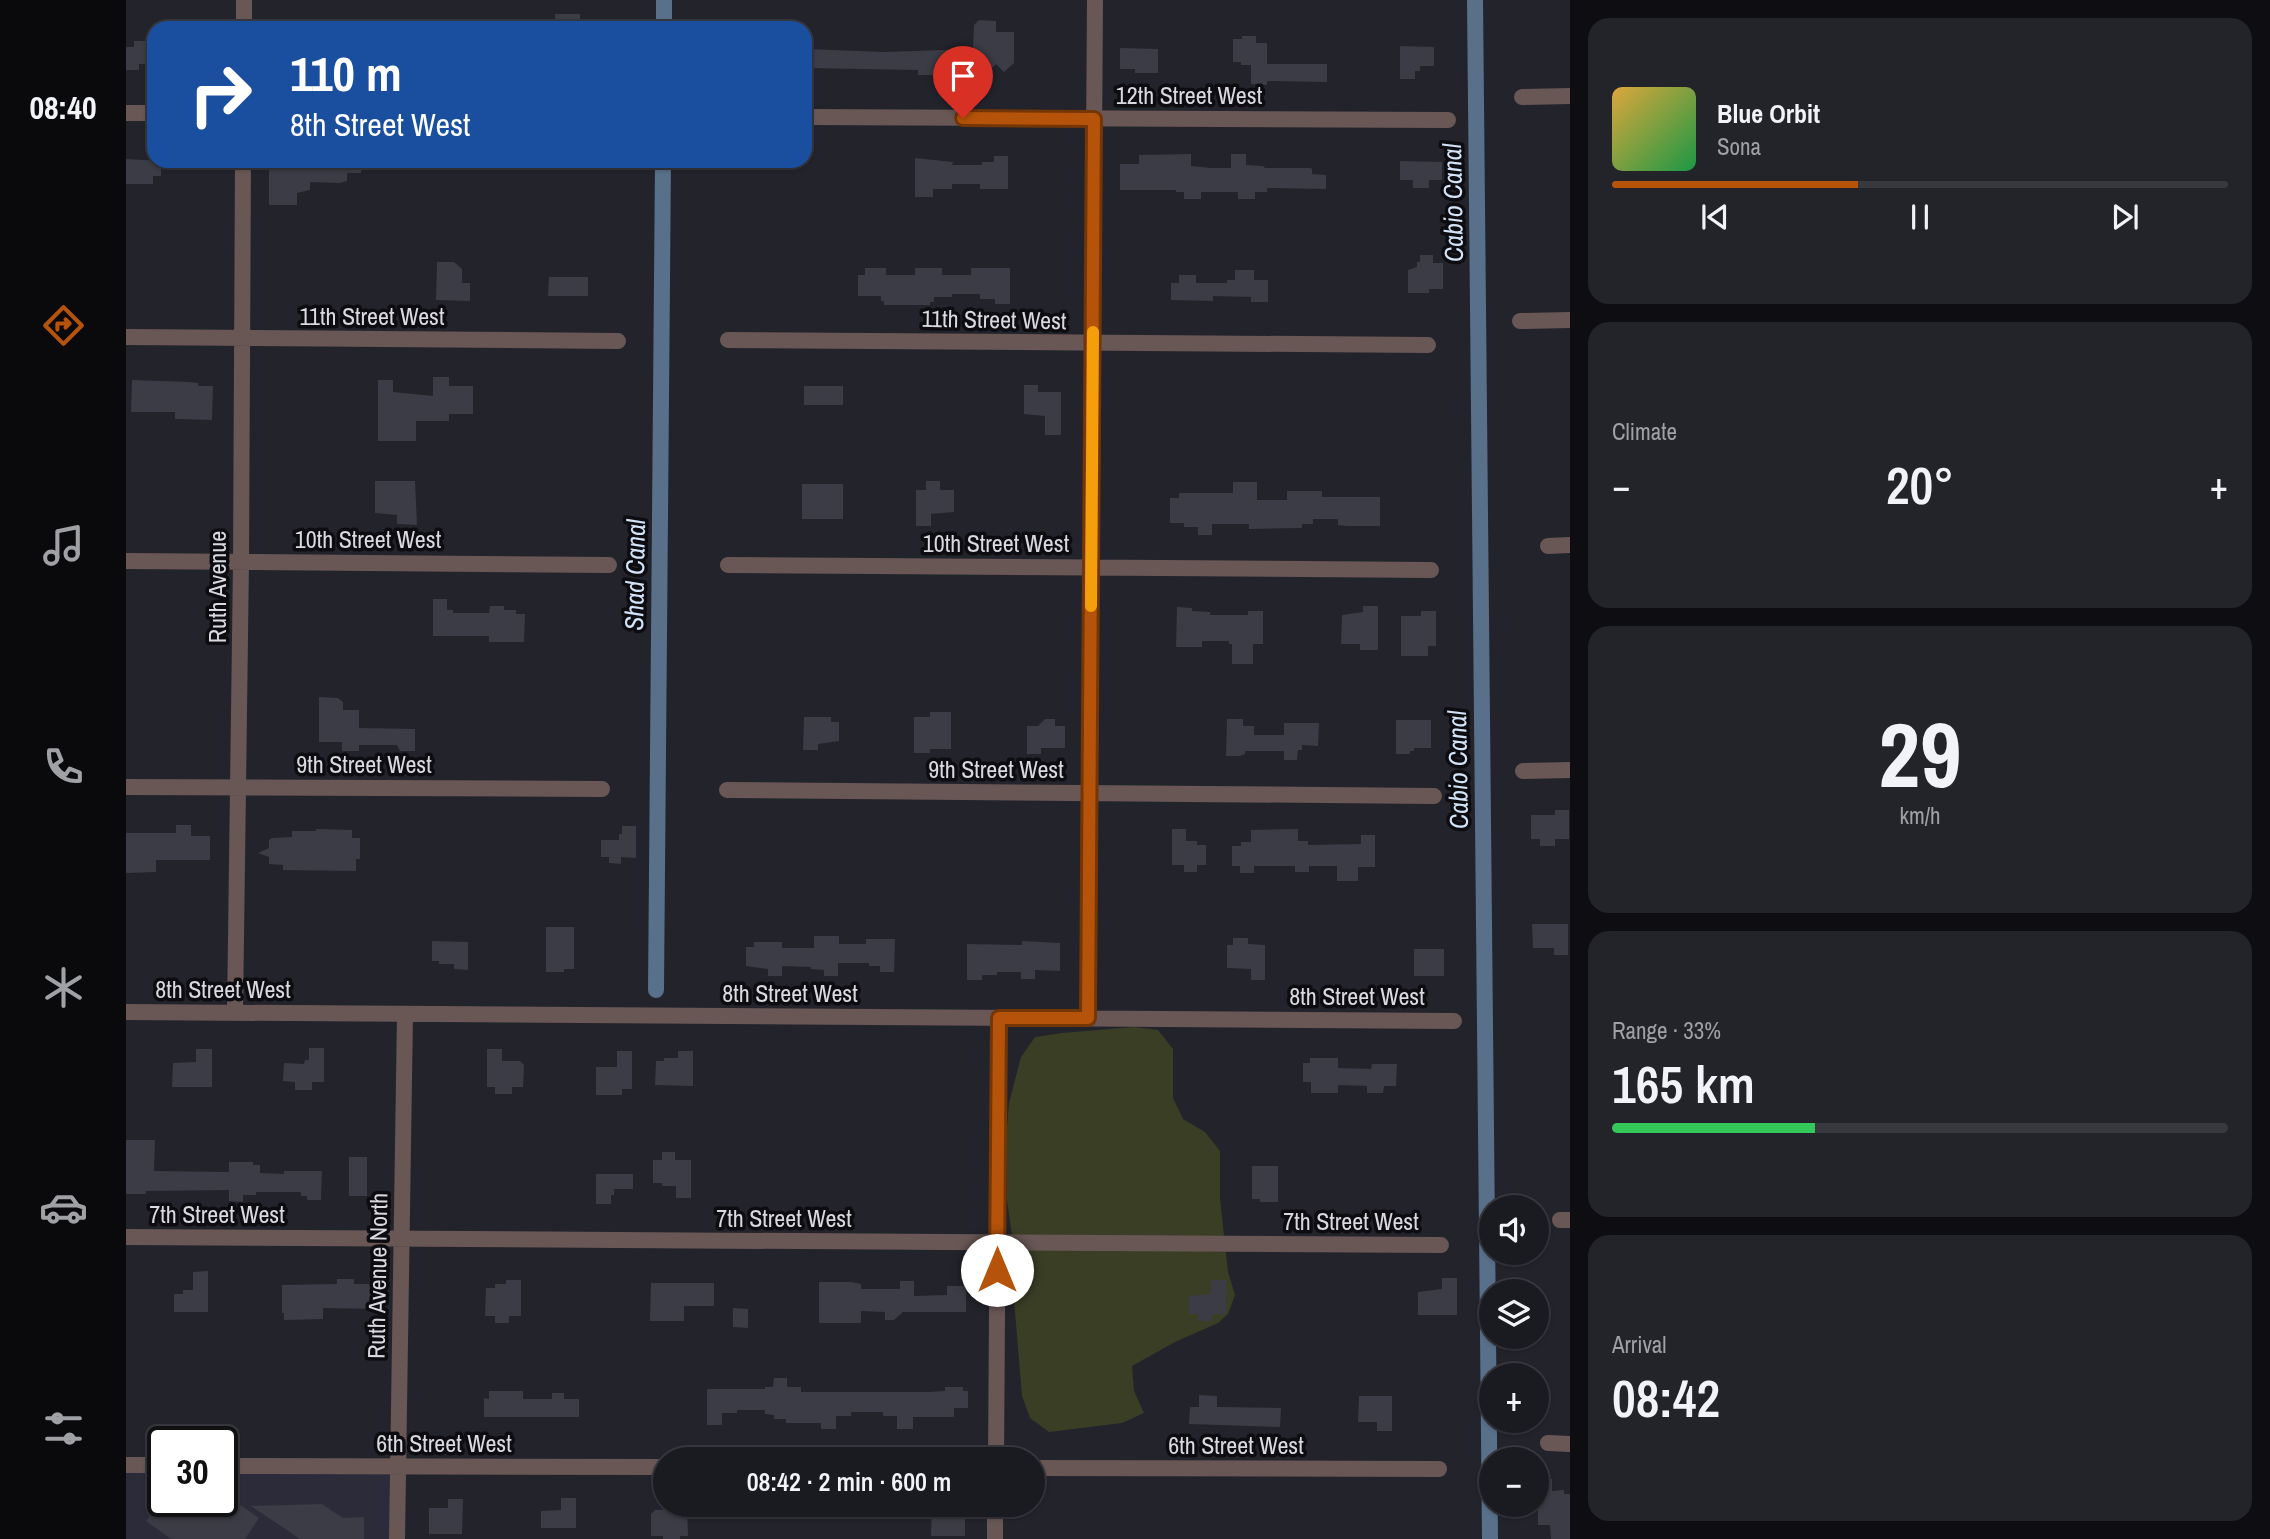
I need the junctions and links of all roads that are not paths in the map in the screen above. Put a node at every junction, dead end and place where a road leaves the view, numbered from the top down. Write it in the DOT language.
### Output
graph roads {
  1 [pos="244,0"];
  2 [pos="1095,0"];
  3 [pos="244,21"];
  4 [pos="1522,96"];
  5 [pos="1570,96"];
  6 [pos="126,113"];
  7 [pos="147,113"];
  8 [pos="812,117"];
  9 [pos="1094,119"];
  10 [pos="1448,120"];
  11 [pos="243,168"];
  12 [pos="1570,320"];
  13 [pos="1520,321"];
  14 [pos="126,337"];
  15 [pos="242,338"];
  16 [pos="728,340"];
  17 [pos="618,341"];
  18 [pos="1092,344"];
  19 [pos="1428,345"];
  20 [pos="1570,545"];
  21 [pos="1548,546"];
  22 [pos="126,561"];
  23 [pos="242,562"];
  24 [pos="609,565"];
  25 [pos="728,565"];
  26 [pos="1091,568"];
  27 [pos="1431,569"];
  28 [pos="1570,770"];
  29 [pos="1523,771"];
  30 [pos="126,787"];
  31 [pos="239,788"];
  32 [pos="602,789"];
  33 [pos="727,790"];
  34 [pos="1090,793"];
  35 [pos="1433,796"];
  36 [pos="126,1012"];
  37 [pos="236,1013"];
  38 [pos="405,1014"];
  39 [pos="999,1018"];
  40 [pos="1088,1018"];
  41 [pos="1454,1020"];
  42 [pos="126,1237"];
  43 [pos="401,1239"];
  44 [pos="997,1242"];
  45 [pos="1441,1245"];
  46 [pos="1548,1443"];
  47 [pos="1570,1444"];
  48 [pos="996,1447"];
  49 [pos="126,1465"];
  50 [pos="147,1465"];
  51 [pos="238,1465"];
  52 [pos="398,1466"];
  53 [pos="653,1467"];
  54 [pos="1045,1468"];
  55 [pos="1439,1469"];
  56 [pos="995,1517"];
  57 [pos="397,1539"];
  58 [pos="995,1539"];
  1 -- 3 [label="street"];
  2 -- 9 [label="street"];
  4 -- 5 [label="street"];
  6 -- 7 [label="street"];
  8 -- 9 [label="street, 12th Street West"];
  9 -- 10 [label="street, 12th Street West"];
  9 -- 18 [label="street"];
  11 -- 15 [label="street, Ruth Avenue"];
  12 -- 13 [label="street"];
  14 -- 15 [label="street, 11th Street West"];
  15 -- 17 [label="street, 11th Street West"];
  15 -- 23 [label="street, Ruth Avenue"];
  16 -- 18 [label="street, 11th Street West"];
  18 -- 19 [label="street, 11th Street West"];
  18 -- 26 [label="street"];
  20 -- 21 [label="street"];
  22 -- 23 [label="street, 10th Street West"];
  23 -- 24 [label="street, 10th Street West"];
  23 -- 31 [label="street, Ruth Avenue"];
  25 -- 26 [label="street, 10th Street West"];
  26 -- 27 [label="street, 10th Street West"];
  26 -- 34 [label="street"];
  28 -- 29 [label="street"];
  30 -- 31 [label="street, 9th Street West"];
  31 -- 32 [label="street, 9th Street West"];
  31 -- 37 [label="street, Ruth Avenue"];
  33 -- 34 [label="street, 9th Street West"];
  34 -- 35 [label="street, 9th Street West"];
  34 -- 40 [label="street"];
  36 -- 37 [label="street, 8th Street West"];
  37 -- 38 [label="street, 8th Street West"];
  38 -- 39 [label="street, 8th Street West"];
  38 -- 43 [label="street, Ruth Avenue North"];
  39 -- 40 [label="street, 8th Street West"];
  39 -- 44 [label="street"];
  40 -- 41 [label="street, 8th Street West"];
  42 -- 43 [label="street, 7th Street West"];
  43 -- 44 [label="street, 7th Street West"];
  43 -- 52 [label="street, Ruth Avenue North"];
  44 -- 45 [label="street, 7th Street West"];
  44 -- 48 [label="street"];
  46 -- 47 [label="street"];
  49 -- 50 [label="street"];
  51 -- 52 [label="street, 6th Street West"];
  52 -- 53 [label="street, 6th Street West"];
  52 -- 57 [label="street, Ruth Avenue North"];
  54 -- 55 [label="street, 6th Street West"];
  56 -- 58 [label="street"];
}
